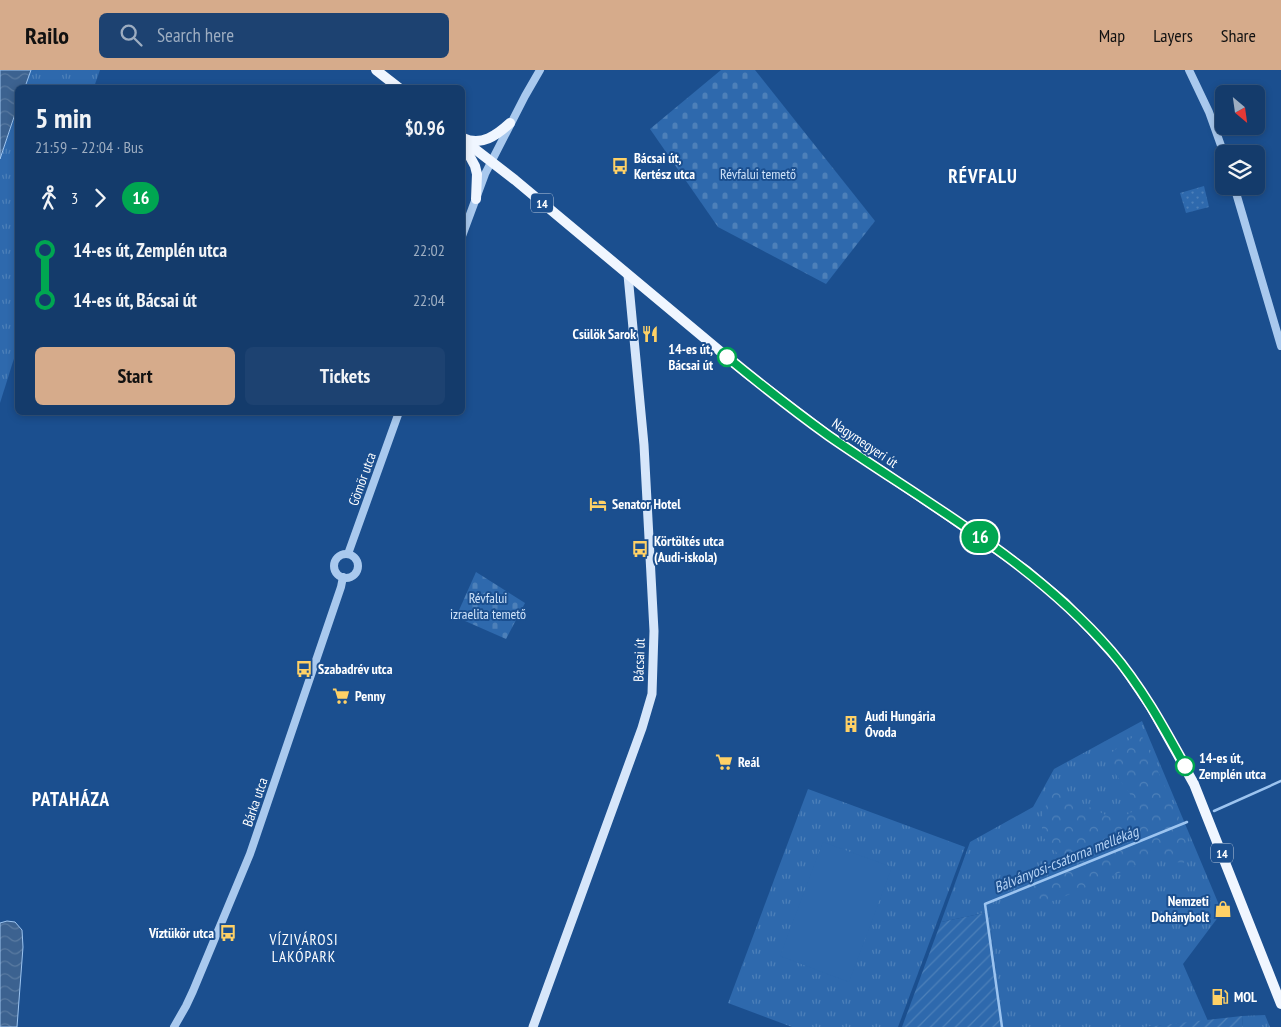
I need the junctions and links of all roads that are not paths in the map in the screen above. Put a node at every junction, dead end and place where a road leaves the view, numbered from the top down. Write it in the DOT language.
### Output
graph roads {
  1 [pos="376,70"];
  2 [pos="540,70"];
  3 [pos="1189,70"];
  4 [pos="395,85"];
  5 [pos="510,123"];
  6 [pos="465,140"];
  7 [pos="465,141"];
  8 [pos="465,145"];
  9 [pos="1221,145"];
  10 [pos="490,162"];
  11 [pos="1237,195"];
  12 [pos="476,199"];
  13 [pos="465,228"];
  14 [pos="628,275"];
  15 [pos="1281,346"];
  16 [pos="398,415"];
  17 [pos="348,554"];
  18 [pos="343,577"];
  19 [pos="1281,1004"];
  20 [pos="174,1027"];
  21 [pos="533,1027"];
  1 -- 4 [label="main road"];
  2 -- 5 [label="street"];
  3 -- 9 [label="street"];
  5 -- 6 [label="main road"];
  5 -- 10 [label="street"];
  7 -- 10 [label="main road, Nagymegyeri út / 14"];
  8 -- 12 [label="main road"];
  10 -- 12 [label="street"];
  10 -- 14 [label="main road, Nagymegyeri út / 14"];
  11 -- 15 [label="street"];
  12 -- 13 [label="street"];
  14 -- 19 [label="main road, Nagymegyeri út / 14"];
  14 -- 21 [label="main road, Bácsai út"];
  16 -- 17 [label="street, Gömör utca"];
  17 -- 18 [label="street"];
  17 -- 18 [label="street"];
  18 -- 20 [label="street, Bárka utca"];
}
